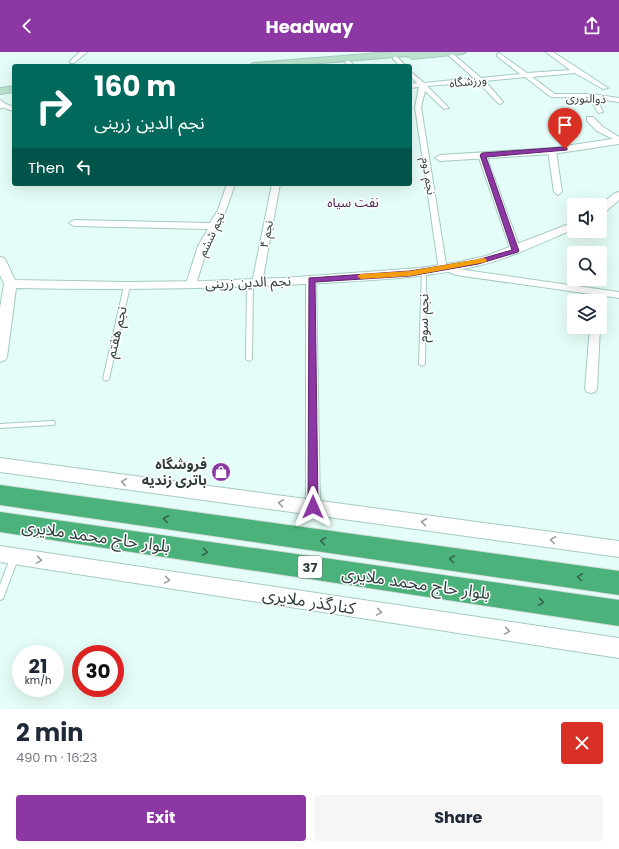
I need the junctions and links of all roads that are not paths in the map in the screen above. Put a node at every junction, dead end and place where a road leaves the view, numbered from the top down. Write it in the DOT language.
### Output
graph roads {
  1 [pos="84,52"];
  2 [pos="422,52"];
  3 [pos="462,52"];
  4 [pos="549,52"];
  5 [pos="449,53"];
  6 [pos="499,55"];
  7 [pos="394,58"];
  8 [pos="72,62"];
  9 [pos="277,64"];
  10 [pos="349,64"];
  11 [pos="401,64"];
  12 [pos="575,71"];
  13 [pos="526,74"];
  14 [pos="412,75"];
  15 [pos="480,80"];
  16 [pos="423,85"];
  17 [pos="12,86"];
  18 [pos="412,86"];
  19 [pos="0,87"];
  20 [pos="605,88"];
  21 [pos="12,89"];
  22 [pos="0,91"];
  23 [pos="592,96"];
  24 [pos="619,100"];
  25 [pos="500,102"];
  26 [pos="0,104"];
  27 [pos="12,108"];
  28 [pos="446,108"];
  29 [pos="600,112"];
  30 [pos="590,119"];
  31 [pos="619,141"];
  32 [pos="552,151"];
  33 [pos="482,155"];
  34 [pos="440,158"];
  35 [pos="230,186"];
  36 [pos="276,186"];
  37 [pos="558,192"];
  38 [pos="619,195"];
  39 [pos="607,205"];
  40 [pos="74,223"];
  41 [pos="213,226"];
  42 [pos="567,227"];
  43 [pos="516,251"];
  44 [pos="0,261"];
  45 [pos="444,267"];
  46 [pos="424,271"];
  47 [pos="312,280"];
  48 [pos="253,283"];
  49 [pos="10,284"];
  50 [pos="191,284"];
  51 [pos="127,286"];
  52 [pos="580,294"];
  53 [pos="619,295"];
  54 [pos="607,296"];
  55 [pos="595,334"];
  56 [pos="0,357"];
  57 [pos="250,359"];
  58 [pos="422,364"];
  59 [pos="106,379"];
  60 [pos="591,389"];
  61 [pos="52,423"];
  62 [pos="0,426"];
  63 [pos="0,465"];
  64 [pos="0,495"];
  65 [pos="313,507"];
  66 [pos="0,522"];
  67 [pos="619,549"];
  68 [pos="8,555"];
  69 [pos="619,582"];
  70 [pos="0,596"];
  71 [pos="619,613"];
  72 [pos="619,648"];
  1 -- 8 [label="street"];
  2 -- 9 [label="main road"];
  3 -- 5 [label="main road"];
  4 -- 12 [label="street"];
  5 -- 7 [label="main road"];
  5 -- 15 [label="street"];
  6 -- 13 [label="street"];
  7 -- 10 [label="main road"];
  7 -- 11 [label="street"];
  12 -- 13 [label="street, ورزشگاه"];
  12 -- 20 [label="street"];
  13 -- 15 [label="street, ورزشگاه"];
  13 -- 23 [label="street, ذوالنوری"];
  14 -- 16 [label="street"];
  15 -- 16 [label="street, ورزشگاه"];
  15 -- 25 [label="street"];
  16 -- 18 [label="street, ورزشگاه"];
  16 -- 28 [label="street"];
  16 -- 45 [label="street, نجم دوم"];
  17 -- 19 [label="main road"];
  21 -- 22 [label="main road"];
  23 -- 24 [label="street, ذوالنوری"];
  23 -- 29 [label="street"];
  26 -- 27 [label="street"];
  30 -- 31 [label="street"];
  31 -- 32 [label="street"];
  32 -- 33 [label="street"];
  32 -- 37 [label="street"];
  33 -- 34 [label="street"];
  33 -- 43 [label="street"];
  35 -- 41 [label="street, نجم ششم"];
  36 -- 48 [label="street, نجم ۴"];
  38 -- 39 [label="street"];
  40 -- 41 [label="street"];
  41 -- 50 [label="street, نجم ششم"];
  42 -- 43 [label="street, نجم الدین زرینی"];
  43 -- 45 [label="street, نجم الدین زرینی"];
  44 -- 49 [label="street"];
  45 -- 46 [label="street, نجم الدین زرینی"];
  45 -- 52 [label="street"];
  46 -- 47 [label="street, نجم الدین زرینی"];
  46 -- 58 [label="lane, نجم سوم"];
  47 -- 48 [label="street, نجم الدین زرینی"];
  47 -- 65 [label="street"];
  48 -- 50 [label="street, نجم الدین زرینی"];
  48 -- 57 [label="lane"];
  49 -- 51 [label="street, نجم الدین زرینی"];
  49 -- 56 [label="street"];
  50 -- 51 [label="street, نجم الدین زرینی"];
  51 -- 59 [label="lane, نجم هفتم"];
  53 -- 54 [label="street"];
  55 -- 60 [label="street"];
  61 -- 62 [label="lane"];
  65 -- 63 [label="street, one-way"];
  69 -- 64 [label="highway, بلوار حاج محمد ملایری / 37, one-way"];
  67 -- 65 [label="street, one-way"];
  66 -- 71 [label="highway, بلوار حاج محمد ملایری / 37, one-way"];
  68 -- 70 [label="lane"];
  68 -- 72 [label="street, کنارگذر ملایری, one-way"];
}
